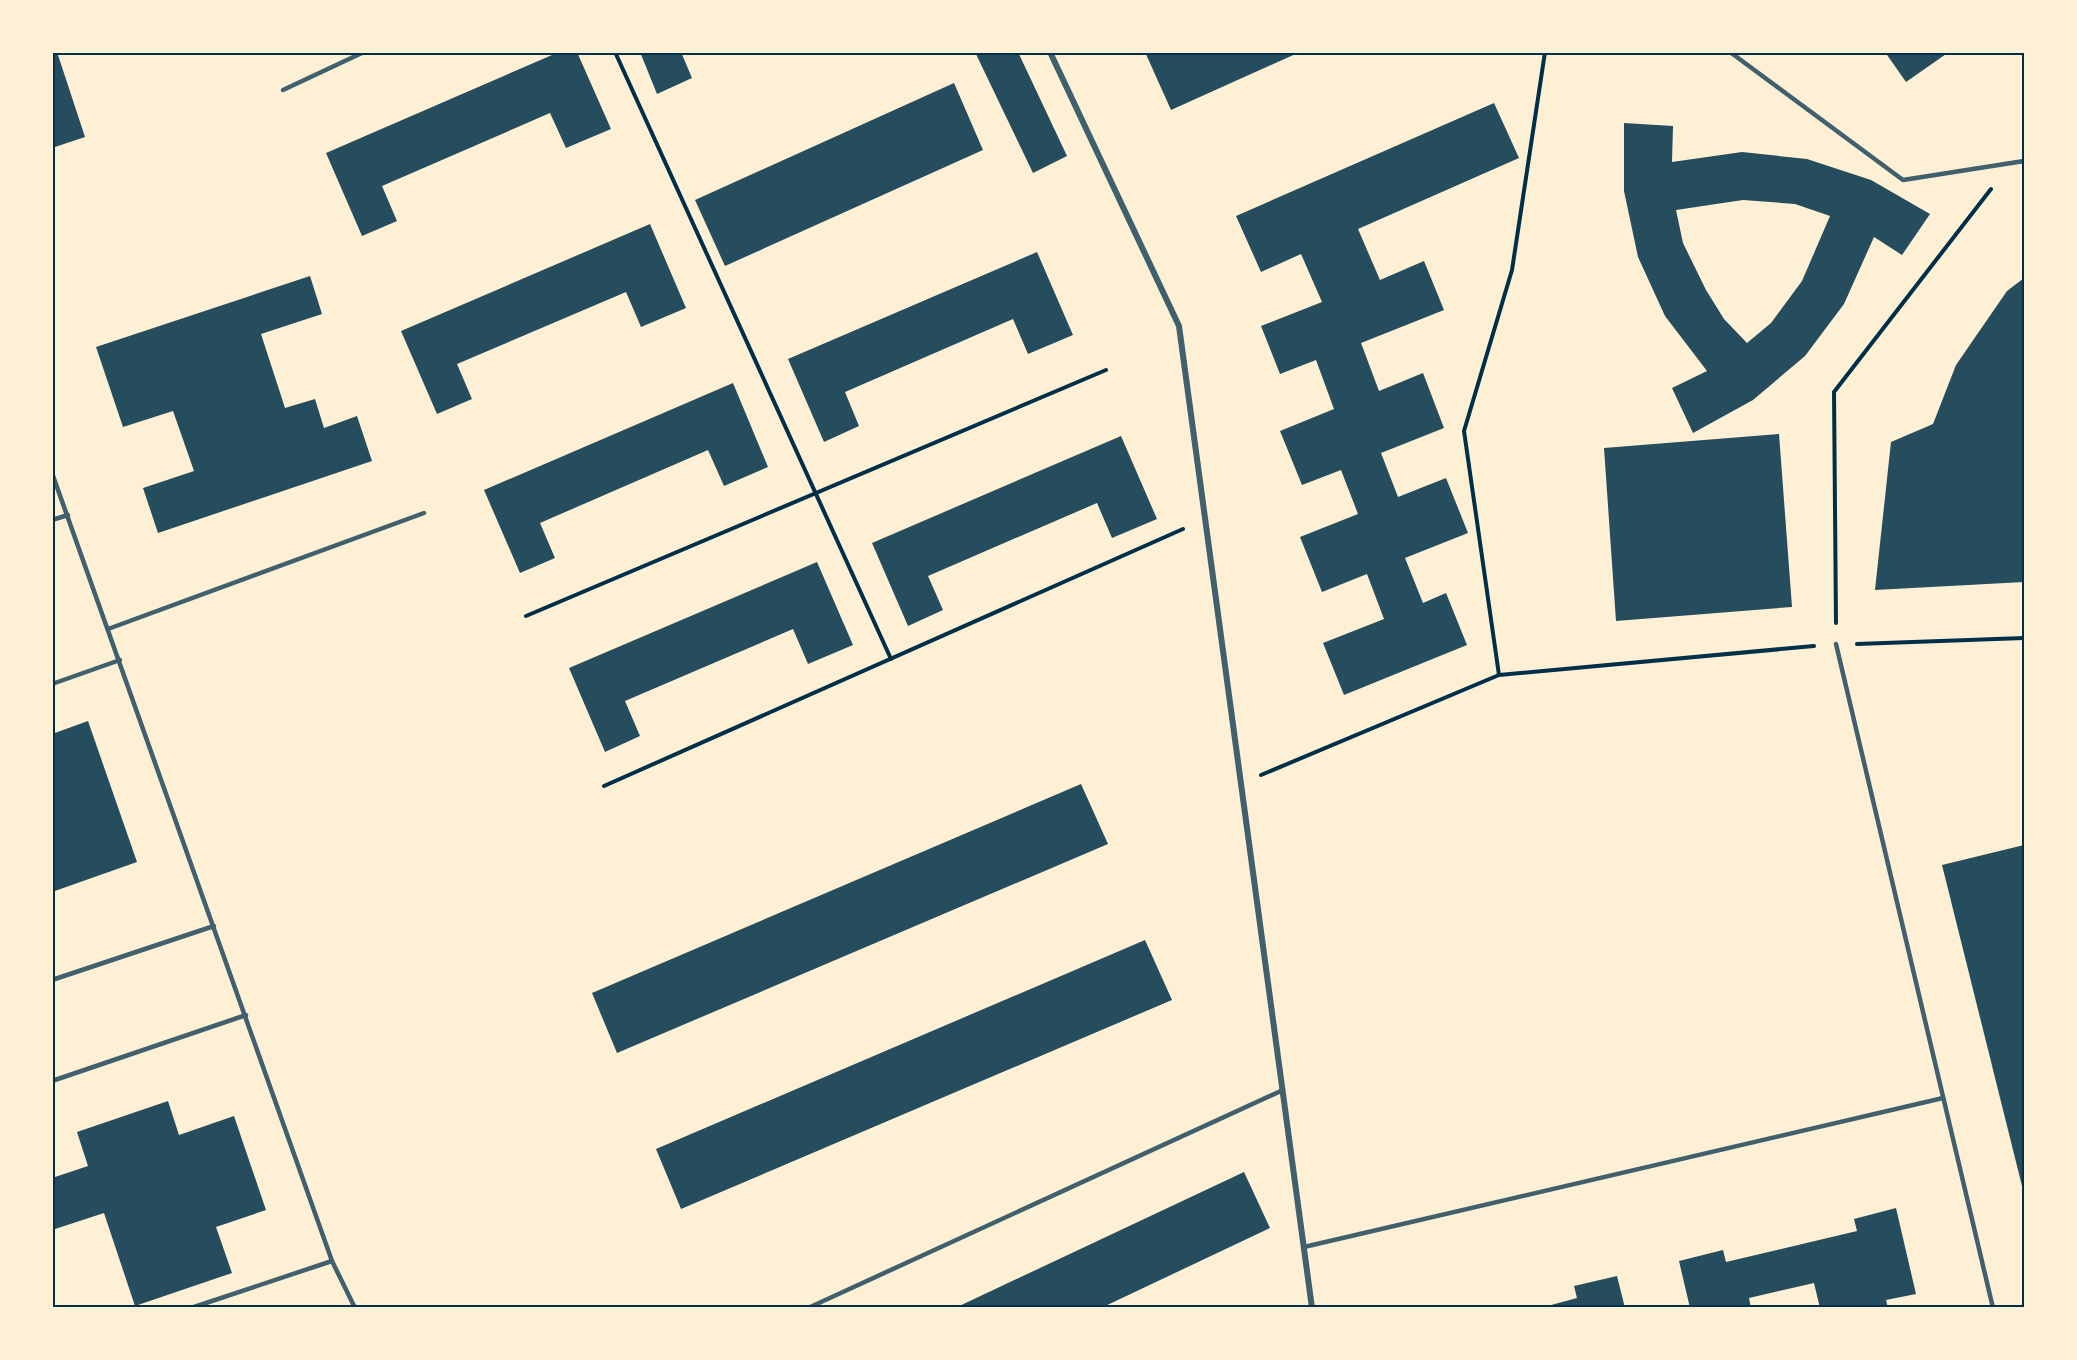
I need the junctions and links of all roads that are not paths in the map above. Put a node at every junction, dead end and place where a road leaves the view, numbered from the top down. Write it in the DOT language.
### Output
graph roads {
  1 [pos="364,52"];
  2 [pos="1050,52"];
  3 [pos="1730,52"];
  4 [pos="283,90"];
  5 [pos="2025,161"];
  6 [pos="52,472"];
  7 [pos="424,513"];
  8 [pos="68,515"];
  9 [pos="52,520"];
  10 [pos="108,629"];
  11 [pos="1836,644"];
  12 [pos="120,660"];
  13 [pos="52,684"];
  14 [pos="214,926"];
  15 [pos="52,980"];
  16 [pos="246,1015"];
  17 [pos="52,1081"];
  18 [pos="1283,1090"];
  19 [pos="1943,1098"];
  20 [pos="1304,1247"];
  21 [pos="332,1261"];
  22 [pos="192,1308"];
  23 [pos="355,1308"];
  24 [pos="808,1308"];
  25 [pos="1312,1308"];
  26 [pos="1993,1308"];
  1 -- 4 [label="lane"];
  2 -- 18 [label="street"];
  3 -- 5 [label="lane"];
  6 -- 8 [label="lane"];
  7 -- 10 [label="lane"];
  8 -- 9 [label="lane"];
  8 -- 10 [label="lane"];
  10 -- 12 [label="lane"];
  11 -- 19 [label="lane"];
  12 -- 13 [label="lane"];
  12 -- 14 [label="lane"];
  14 -- 15 [label="lane"];
  14 -- 16 [label="lane"];
  16 -- 17 [label="lane"];
  16 -- 21 [label="lane"];
  18 -- 20 [label="street"];
  18 -- 24 [label="lane"];
  19 -- 20 [label="lane"];
  19 -- 26 [label="lane"];
  20 -- 25 [label="street"];
  21 -- 22 [label="lane"];
  21 -- 23 [label="lane"];
}
